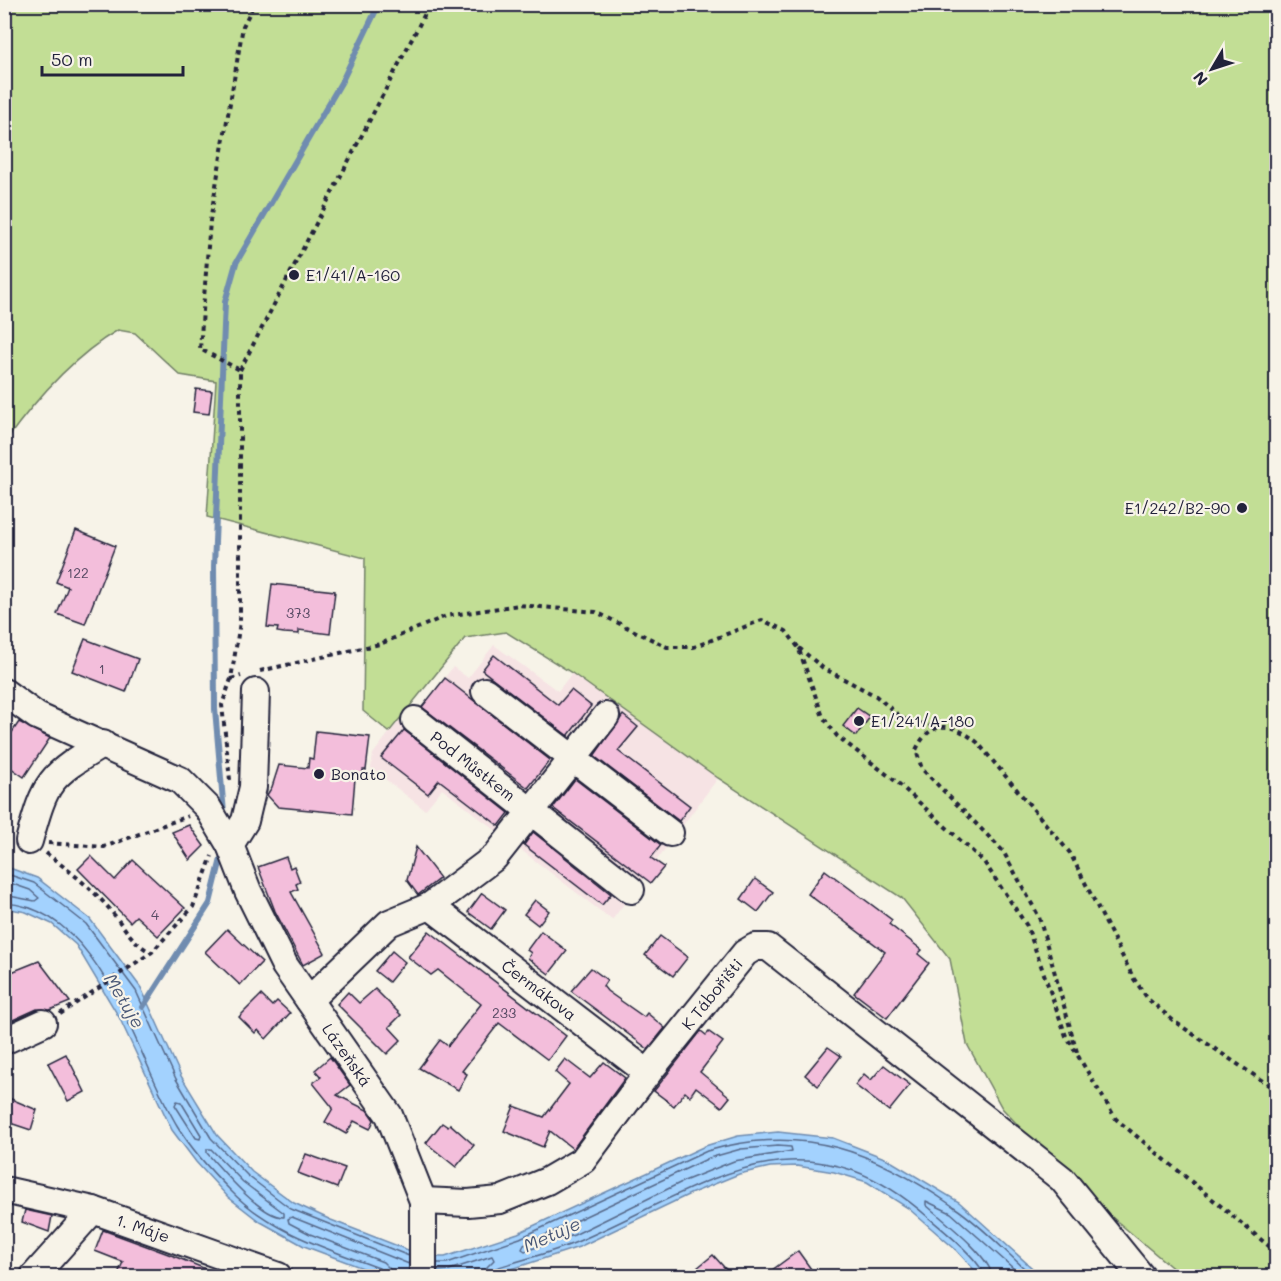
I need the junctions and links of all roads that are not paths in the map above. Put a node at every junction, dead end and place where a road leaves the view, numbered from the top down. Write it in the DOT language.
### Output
graph roads {
  1 [pos="484,691"];
  2 [pos="4,692"];
  3 [pos="256,692"];
  4 [pos="606,716"];
  5 [pos="415,720"];
  6 [pos="103,744"];
  7 [pos="572,760"];
  8 [pos="531,812"];
  9 [pos="670,833"];
  10 [pos="226,838"];
  11 [pos="29,841"];
  12 [pos="632,890"];
  13 [pos="429,906"];
  14 [pos="309,1000"];
  15 [pos="43,1023"];
  16 [pos="4,1041"];
  17 [pos="648,1073"];
  18 [pos="4,1190"];
  19 [pos="93,1210"];
  20 [pos="423,1213"];
  21 [pos="244,1271"];
  22 [pos="34,1276"];
  23 [pos="278,1276"];
  24 [pos="423,1276"];
  25 [pos="1141,1276"];
  1 -- 7 [label="street"];
  2 -- 6 [label="street, Lázeňská"];
  3 -- 10 [label="street"];
  4 -- 7 [label="street, Pod Můstkem"];
  5 -- 8 [label="street, Pod Můstkem"];
  6 -- 10 [label="street, Lázeňská"];
  6 -- 11 [label="street"];
  7 -- 8 [label="street, Pod Můstkem"];
  7 -- 9 [label="street"];
  8 -- 12 [label="street, Pod Můstkem"];
  8 -- 13 [label="street, Pod Můstkem"];
  10 -- 14 [label="street, Lázeňská"];
  13 -- 14 [label="street, Pod Můstkem"];
  13 -- 17 [label="street, Čermákova"];
  14 -- 20 [label="street, Lázeňská"];
  15 -- 16 [label="street"];
  17 -- 20 [label="street, K Tábořišti"];
  17 -- 25 [label="street, K Tábořišti"];
  18 -- 19 [label="street, 1. Máje"];
  19 -- 21 [label="street, 1. Máje"];
  19 -- 22 [label="street"];
  20 -- 24 [label="street, Lázeňská"];
  21 -- 23 [label="street, 1. Máje"];
}
